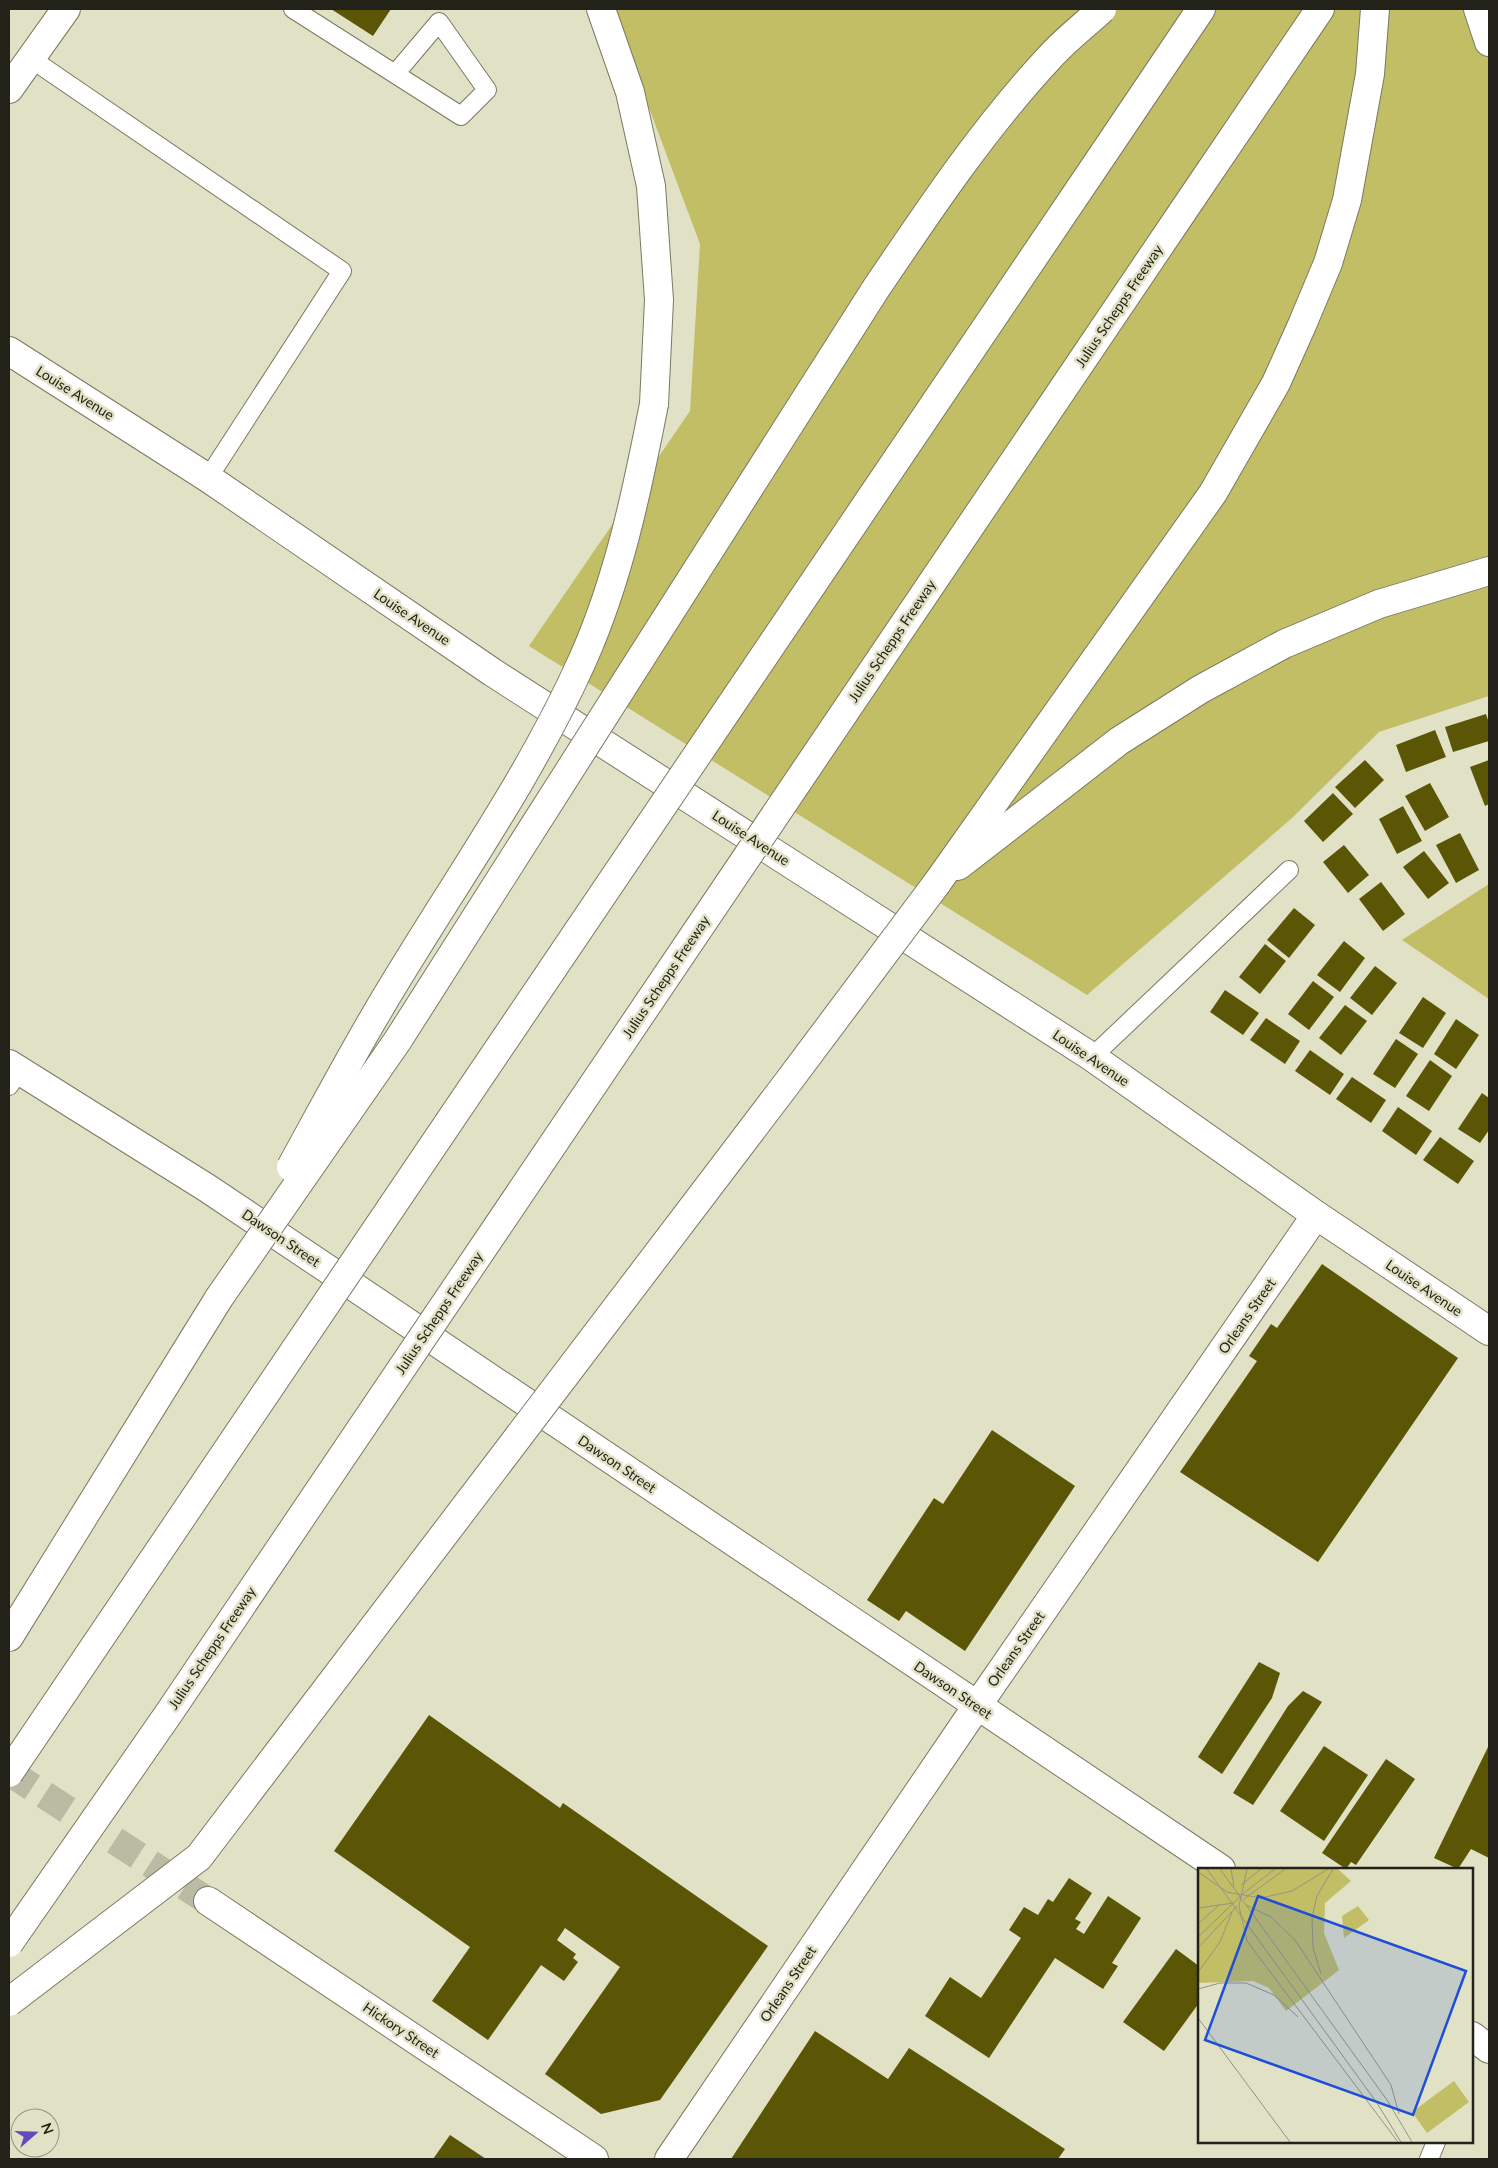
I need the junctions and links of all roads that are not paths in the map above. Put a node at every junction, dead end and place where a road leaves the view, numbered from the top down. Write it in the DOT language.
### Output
graph roads {
  1 [pos="66,9"];
  2 [pos="293,9"];
  3 [pos="601,9"];
  4 [pos="1102,9"];
  5 [pos="1201,9"];
  6 [pos="1320,9"];
  7 [pos="1374,9"];
  8 [pos="1478,9"];
  9 [pos="1489,42"];
  10 [pos="30,58"];
  11 [pos="396,74"];
  12 [pos="9,89"];
  13 [pos="9,351"];
  14 [pos="208,478"];
  15 [pos="1489,571"];
  16 [pos="1289,870"];
  17 [pos="937,883"];
  18 [pos="1092,1057"];
  19 [pos="12,1074"];
  20 [pos="1316,1215"];
  21 [pos="219,1298"];
  22 [pos="1489,1332"];
  23 [pos="9,1636"];
  24 [pos="977,1706"];
  25 [pos="9,1773"];
  26 [pos="1220,1868"];
  27 [pos="208,1901"];
  28 [pos="9,1943"];
  29 [pos="9,2002"];
  30 [pos="1436,2143"];
  31 [pos="594,2159"];
  32 [pos="670,2159"];
  33 [pos="1429,2159"];
  1 -- 10 [label="main road"];
  2 -- 11 [label="lane"];
  3 -- 21 [label="main road, bridge"];
  4 -- 21 [label="main road, bridge"];
  5 -- 25 [label="main road, bridge"];
  6 -- 28 [label="main road, Julius Schepps Freeway, bridge"];
  7 -- 17 [label="main road"];
  8 -- 9 [label="main road"];
  10 -- 12 [label="main road"];
  10 -- 14 [label="lane"];
  11 -- 11 [label="lane"];
  13 -- 14 [label="main road, Louise Avenue"];
  14 -- 18 [label="main road, Louise Avenue"];
  15 -- 17 [label="main road"];
  16 -- 18 [label="lane"];
  17 -- 29 [label="main road, bridge"];
  18 -- 20 [label="main road, Louise Avenue"];
  19 -- 24 [label="main road, Dawson Street"];
  20 -- 22 [label="main road, Louise Avenue"];
  20 -- 24 [label="main road, Orleans Street"];
  21 -- 23 [label="main road"];
  24 -- 26 [label="main road, Dawson Street"];
  24 -- 32 [label="main road, Orleans Street"];
  27 -- 31 [label="main road, Hickory Street"];
  30 -- 33 [label="lane"];
}
